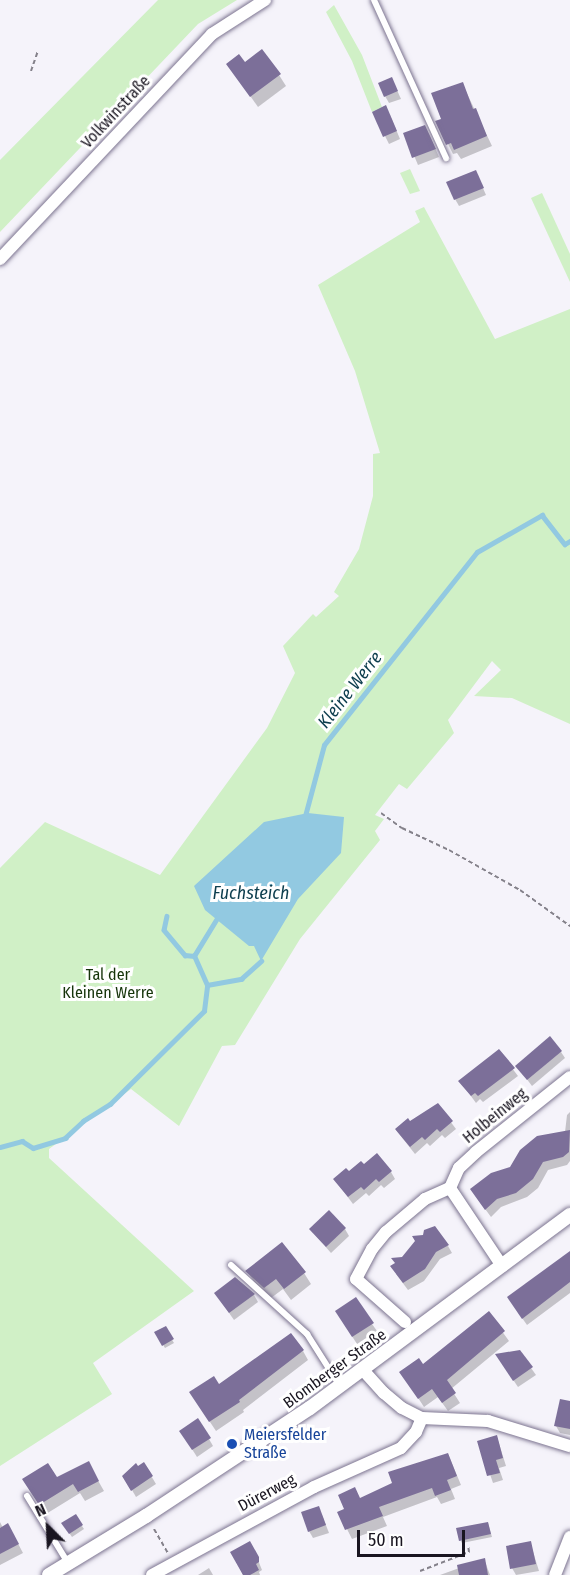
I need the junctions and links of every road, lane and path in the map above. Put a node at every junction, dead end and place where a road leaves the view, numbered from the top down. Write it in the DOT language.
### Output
graph roads {
  1 [pos="265,0"];
  2 [pos="374,0"];
  3 [pos="38,51"];
  4 [pos="31,70"];
  5 [pos="446,158"];
  6 [pos="0,259"];
  7 [pos="381,813"];
  8 [pos="570,926"];
  9 [pos="570,1077"];
  10 [pos="450,1188"];
  11 [pos="570,1215"];
  12 [pos="231,1264"];
  13 [pos="502,1266"];
  14 [pos="405,1322"];
  15 [pos="363,1370"];
  16 [pos="340,1386"];
  17 [pos="422,1418"];
  18 [pos="570,1446"];
  19 [pos="27,1496"];
  20 [pos="146,1516"];
  21 [pos="570,1537"];
  22 [pos="468,1545"];
  23 [pos="174,1563"];
  24 [pos="68,1564"];
  25 [pos="420,1571"];
  26 [pos="50,1575"];
  27 [pos="152,1575"];
  28 [pos="555,1575"];
  1 -- 6 [label="street, Volkwinstraße"];
  2 -- 5 [label="lane"];
  3 -- 4 [label="path"];
  7 -- 8 [label="path"];
  9 -- 10 [label="street, Holbeinweg"];
  10 -- 13 [label="street"];
  10 -- 14 [label="street"];
  11 -- 13 [label="street, Blomberger Straße"];
  12 -- 16 [label="lane"];
  13 -- 15 [label="street, Blomberger Straße"];
  15 -- 16 [label="street, Blomberger Straße"];
  15 -- 17 [label="street"];
  16 -- 20 [label="street, Blomberger Straße"];
  17 -- 18 [label="street"];
  17 -- 23 [label="street, Dürerweg"];
  19 -- 24 [label="lane"];
  20 -- 23 [label="path"];
  20 -- 24 [label="street, Blomberger Straße"];
  21 -- 28 [label="street"];
  22 -- 25 [label="path"];
  23 -- 27 [label="street, Dürerweg"];
  24 -- 26 [label="street, Blomberger Straße"];
}
